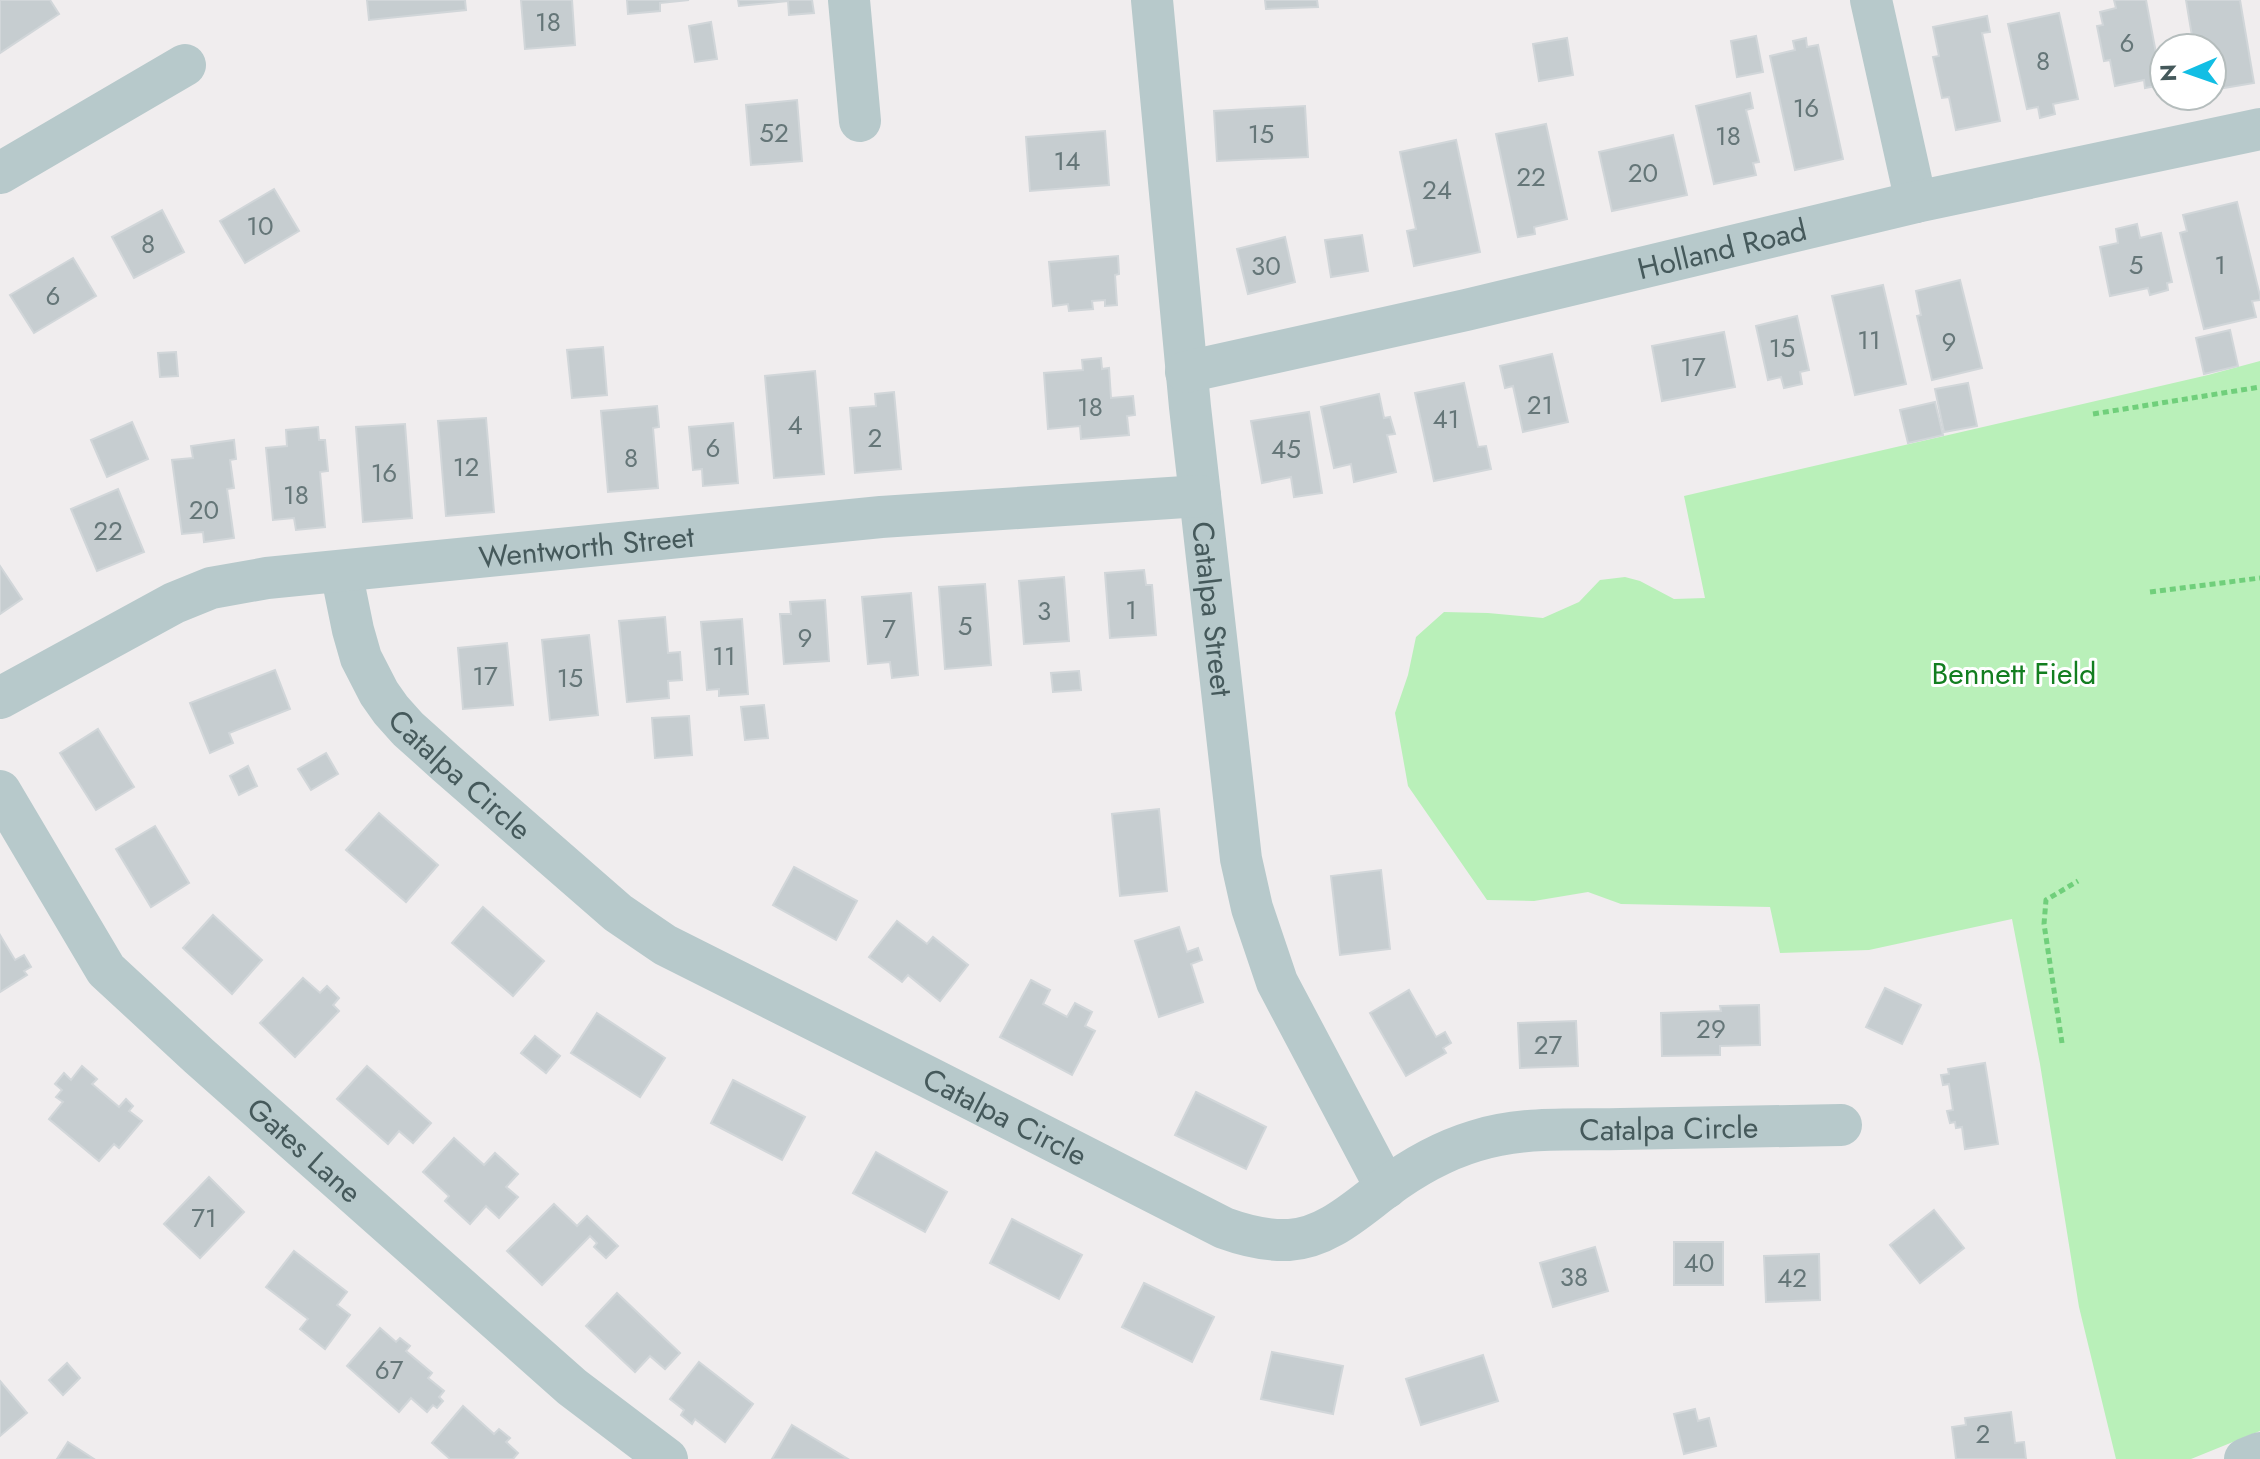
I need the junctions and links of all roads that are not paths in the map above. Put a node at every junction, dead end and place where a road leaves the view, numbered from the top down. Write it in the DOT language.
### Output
graph roads {
  1 [pos="849,0"];
  2 [pos="1152,0"];
  3 [pos="1871,0"];
  4 [pos="185,65"];
  5 [pos="860,121"];
  6 [pos="2260,129"];
  7 [pos="0,173"];
  8 [pos="1916,202"];
  9 [pos="1186,372"];
  10 [pos="1200,496"];
  11 [pos="341,571"];
  12 [pos="0,698"];
  13 [pos="0,791"];
  14 [pos="1841,1125"];
  15 [pos="1386,1188"];
  16 [pos="2260,1453"];
  17 [pos="667,1459"];
  18 [pos="2245,1459"];
  1 -- 5 [label="street"];
  2 -- 9 [label="street, Catalpa Street"];
  3 -- 8 [label="street"];
  4 -- 7 [label="street"];
  6 -- 8 [label="street, Holland Road"];
  8 -- 9 [label="street, Holland Road"];
  9 -- 10 [label="street, Catalpa Street"];
  10 -- 11 [label="street, Wentworth Street"];
  10 -- 15 [label="street, Catalpa Street"];
  11 -- 12 [label="street, Wentworth Street"];
  11 -- 15 [label="street, Catalpa Circle"];
  13 -- 17 [label="street, Gates Lane"];
  14 -- 15 [label="street, Catalpa Circle"];
  16 -- 18 [label="street"];
}
